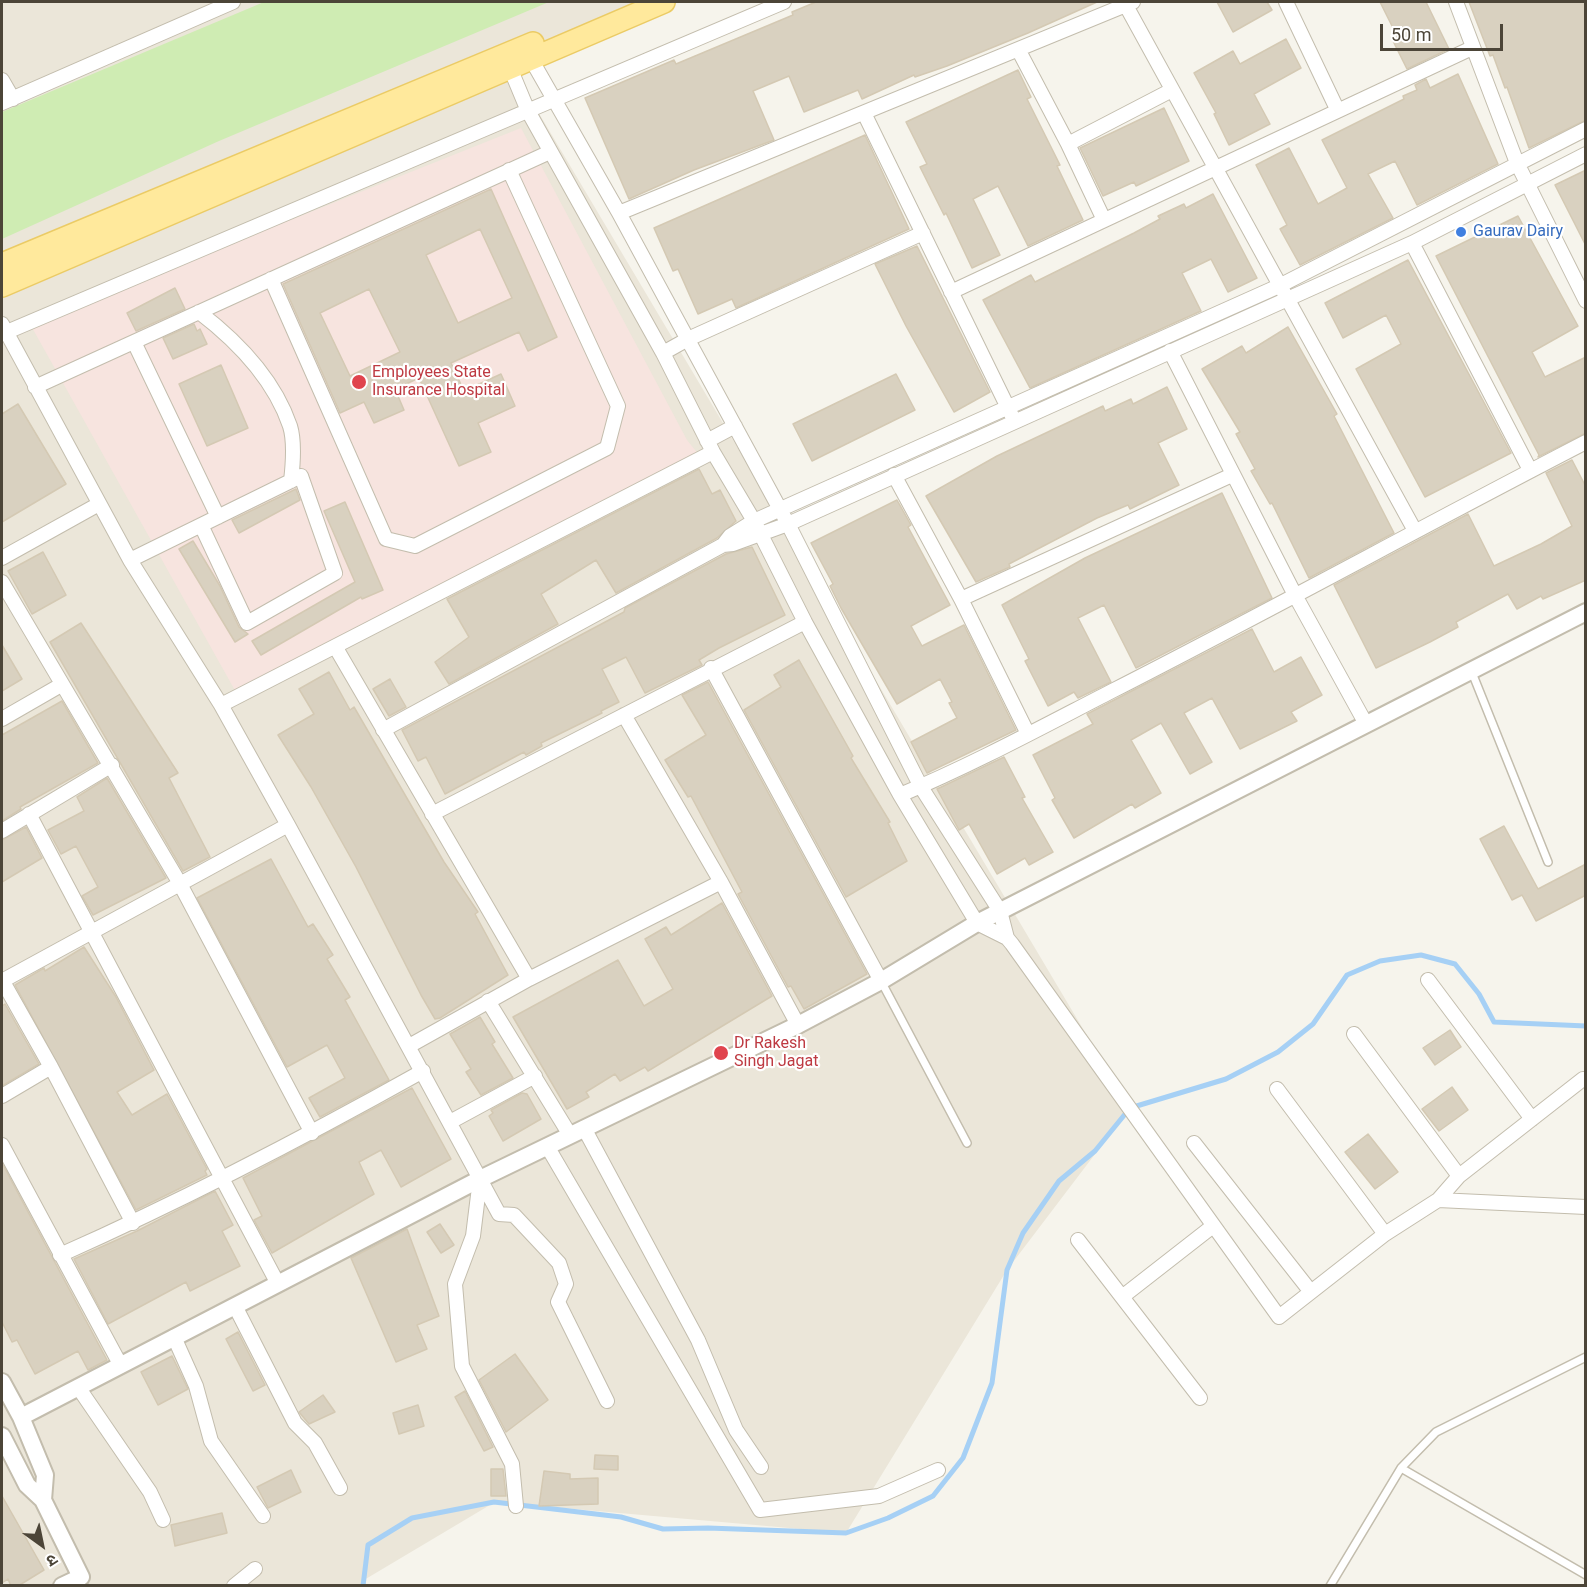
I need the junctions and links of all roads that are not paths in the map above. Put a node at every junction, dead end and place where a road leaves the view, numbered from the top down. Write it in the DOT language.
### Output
graph roads {
  1 [pos="233,2"];
  2 [pos="633,2"];
  3 [pos="664,2"];
  4 [pos="784,2"];
  5 [pos="1127,2"];
  6 [pos="1286,2"];
  7 [pos="1456,2"];
  8 [pos="1472,48"];
  9 [pos="1018,51"];
  10 [pos="531,59"];
  11 [pos="507,61"];
  12 [pos="2,80"];
  13 [pos="1172,90"];
  14 [pos="554,100"];
  15 [pos="7,101"];
  16 [pos="1337,109"];
  17 [pos="528,111"];
  18 [pos="864,113"];
  19 [pos="1586,129"];
  20 [pos="1068,144"];
  21 [pos="550,152"];
  22 [pos="1586,154"];
  23 [pos="1517,163"];
  24 [pos="1214,168"];
  25 [pos="509,170"];
  26 [pos="1527,184"];
  27 [pos="619,213"];
  28 [pos="1104,220"];
  29 [pos="923,233"];
  30 [pos="1412,243"];
  31 [pos="2,264"];
  32 [pos="271,279"];
  33 [pos="1279,285"];
  34 [pos="2,286"];
  35 [pos="951,292"];
  36 [pos="1288,298"];
  37 [pos="1586,302"];
  38 [pos="200,312"];
  39 [pos="3,330"];
  40 [pos="688,339"];
  41 [pos="134,342"];
  42 [pos="1170,351"];
  43 [pos="663,353"];
  44 [pos="35,387"];
  45 [pos="1012,415"];
  46 [pos="735,426"];
  47 [pos="1586,442"];
  48 [pos="710,446"];
  49 [pos="1530,470"];
  50 [pos="894,475"];
  51 [pos="1232,475"];
  52 [pos="291,481"];
  53 [pos="99,504"];
  54 [pos="780,510"];
  55 [pos="218,517"];
  56 [pos="754,521"];
  57 [pos="788,524"];
  58 [pos="201,525"];
  59 [pos="1414,530"];
  60 [pos="761,535"];
  61 [pos="723,545"];
  62 [pos="2,558"];
  63 [pos="130,560"];
  64 [pos="2,582"];
  65 [pos="1296,597"];
  66 [pos="961,600"];
  67 [pos="1586,612"];
  68 [pos="805,622"];
  69 [pos="336,648"];
  70 [pos="711,668"];
  71 [pos="1471,670"];
  72 [pos="61,685"];
  73 [pos="221,705"];
  74 [pos="624,715"];
  75 [pos="2,719"];
  76 [pos="1366,724"];
  77 [pos="383,730"];
  78 [pos="1028,734"];
  79 [pos="112,765"];
  80 [pos="921,787"];
  81 [pos="900,795"];
  82 [pos="29,814"];
  83 [pos="432,814"];
  84 [pos="288,825"];
  85 [pos="2,831"];
  86 [pos="1548,862"];
  87 [pos="179,882"];
  88 [pos="721,882"];
  89 [pos="1000,911"];
  90 [pos="977,923"];
  91 [pos="92,929"];
  92 [pos="1007,938"];
  93 [pos="528,979"];
  94 [pos="1428,980"];
  95 [pos="2,981"];
  96 [pos="881,981"];
  97 [pos="488,1001"];
  98 [pos="798,1025"];
  99 [pos="1354,1034"];
  100 [pos="409,1046"];
  101 [pos="51,1067"];
  102 [pos="423,1071"];
  103 [pos="535,1076"];
  104 [pos="1583,1079"];
  105 [pos="1277,1089"];
  106 [pos="2,1096"];
  107 [pos="1532,1119"];
  108 [pos="450,1122"];
  109 [pos="577,1132"];
  110 [pos="312,1133"];
  111 [pos="968,1143"];
  112 [pos="1194,1143"];
  113 [pos="2,1145"];
  114 [pos="547,1146"];
  115 [pos="222,1176"];
  116 [pos="1459,1176"];
  117 [pos="480,1179"];
  118 [pos="1438,1200"];
  119 [pos="1586,1207"];
  120 [pos="133,1223"];
  121 [pos="1213,1226"];
  122 [pos="1385,1234"];
  123 [pos="1078,1240"];
  124 [pos="60,1255"];
  125 [pos="278,1284"];
  126 [pos="1311,1292"];
  127 [pos="1122,1297"];
  128 [pos="235,1306"];
  129 [pos="174,1337"];
  130 [pos="1586,1357"];
  131 [pos="120,1364"];
  132 [pos="2,1382"];
  133 [pos="78,1387"];
  134 [pos="1200,1398"];
  135 [pos="607,1401"];
  136 [pos="21,1417"];
  137 [pos="2,1436"];
  138 [pos="761,1467"];
  139 [pos="1401,1468"];
  140 [pos="938,1470"];
  141 [pos="340,1488"];
  142 [pos="43,1500"];
  143 [pos="516,1506"];
  144 [pos="263,1516"];
  145 [pos="163,1520"];
  146 [pos="255,1569"];
  147 [pos="1586,1575"];
  148 [pos="84,1581"];
  149 [pos="62,1586"];
  150 [pos="234,1586"];
  151 [pos="1330,1586"];
  1 -- 15 [label="street"];
  2 -- 11 [label="main road"];
  3 -- 10 [label="main road"];
  4 -- 14 [label="street"];
  5 -- 9 [label="street"];
  5 -- 13 [label="street"];
  6 -- 16 [label="street"];
  7 -- 8 [label="street"];
  8 -- 16 [label="street"];
  8 -- 23 [label="street"];
  9 -- 18 [label="street"];
  9 -- 20 [label="street"];
  10 -- 11 [label="main road"];
  10 -- 14 [label="street"];
  11 -- 17 [label="street"];
  11 -- 31 [label="main road"];
  11 -- 34 [label="main road"];
  12 -- 15 [label="street"];
  13 -- 20 [label="street"];
  13 -- 24 [label="street"];
  14 -- 17 [label="street"];
  14 -- 27 [label="street"];
  16 -- 24 [label="street"];
  17 -- 21 [label="street"];
  17 -- 39 [label="street"];
  18 -- 27 [label="street"];
  18 -- 29 [label="street"];
  19 -- 23 [label="street"];
  20 -- 28 [label="street"];
  21 -- 25 [label="street"];
  21 -- 43 [label="street"];
  22 -- 26 [label="street"];
  23 -- 26 [label="street"];
  23 -- 33 [label="street"];
  24 -- 28 [label="street"];
  24 -- 33 [label="street"];
  25 -- 32 [label="street"];
  25 -- 32 [label="street"];
  26 -- 30 [label="street"];
  26 -- 37 [label="street"];
  27 -- 40 [label="street"];
  28 -- 35 [label="street"];
  29 -- 35 [label="street"];
  29 -- 40 [label="street"];
  30 -- 36 [label="street"];
  30 -- 49 [label="street"];
  32 -- 38 [label="street"];
  33 -- 36 [label="street"];
  33 -- 45 [label="street"];
  35 -- 45 [label="street"];
  36 -- 42 [label="street"];
  36 -- 59 [label="street"];
  38 -- 41 [label="street"];
  38 -- 52 [label="street"];
  39 -- 44 [label="street"];
  40 -- 43 [label="street"];
  40 -- 46 [label="street"];
  41 -- 44 [label="street"];
  41 -- 55 [label="street"];
  42 -- 45 [label="street"];
  42 -- 51 [label="street"];
  43 -- 48 [label="street"];
  44 -- 53 [label="street"];
  45 -- 50 [label="street"];
  45 -- 54 [label="street"];
  46 -- 48 [label="street"];
  46 -- 54 [label="street"];
  47 -- 49 [label="street"];
  48 -- 56 [label="street"];
  48 -- 69 [label="street"];
  49 -- 59 [label="street"];
  50 -- 57 [label="street"];
  50 -- 66 [label="street"];
  51 -- 65 [label="street"];
  51 -- 66 [label="street"];
  52 -- 55 [label="street"];
  52 -- 58 [label="street"];
  53 -- 62 [label="street"];
  53 -- 63 [label="street"];
  54 -- 56 [label="street"];
  54 -- 57 [label="street"];
  55 -- 58 [label="street"];
  56 -- 60 [label="street"];
  56 -- 61 [label="street"];
  57 -- 60 [label="street"];
  57 -- 80 [label="street"];
  58 -- 63 [label="street"];
  59 -- 65 [label="street"];
  60 -- 61 [label="street"];
  60 -- 68 [label="street"];
  61 -- 77 [label="street"];
  63 -- 73 [label="street"];
  64 -- 72 [label="street"];
  65 -- 76 [label="street"];
  65 -- 78 [label="street"];
  66 -- 78 [label="street"];
  67 -- 71 [label="street"];
  68 -- 70 [label="street"];
  68 -- 81 [label="street"];
  69 -- 73 [label="street"];
  69 -- 77 [label="street"];
  70 -- 74 [label="street"];
  70 -- 96 [label="street"];
  71 -- 76 [label="street"];
  71 -- 86 [label="lane"];
  72 -- 75 [label="street"];
  72 -- 79 [label="street"];
  73 -- 84 [label="street"];
  74 -- 83 [label="street"];
  74 -- 88 [label="street"];
  76 -- 89 [label="street"];
  77 -- 83 [label="street"];
  78 -- 80 [label="street"];
  79 -- 82 [label="street"];
  79 -- 87 [label="street"];
  80 -- 81 [label="street"];
  80 -- 89 [label="street"];
  81 -- 90 [label="street"];
  82 -- 85 [label="street"];
  82 -- 91 [label="street"];
  83 -- 93 [label="street"];
  84 -- 87 [label="street"];
  84 -- 100 [label="street"];
  87 -- 91 [label="street"];
  87 -- 110 [label="street"];
  88 -- 93 [label="street"];
  88 -- 98 [label="street"];
  89 -- 90 [label="street"];
  89 -- 92 [label="street"];
  90 -- 92 [label="street"];
  90 -- 96 [label="street"];
  91 -- 95 [label="street"];
  91 -- 115 [label="street"];
  92 -- 121 [label="street"];
  93 -- 97 [label="street"];
  94 -- 107 [label="street"];
  95 -- 101 [label="street"];
  96 -- 98 [label="street"];
  96 -- 111 [label="lane"];
  97 -- 100 [label="street"];
  97 -- 103 [label="street"];
  98 -- 109 [label="street"];
  99 -- 116 [label="street"];
  100 -- 102 [label="street"];
  101 -- 106 [label="street"];
  101 -- 120 [label="street"];
  102 -- 108 [label="street"];
  102 -- 110 [label="street"];
  103 -- 108 [label="street"];
  103 -- 109 [label="street"];
  104 -- 107 [label="street"];
  105 -- 122 [label="street"];
  107 -- 116 [label="street"];
  108 -- 117 [label="street"];
  109 -- 114 [label="street"];
  109 -- 138 [label="street"];
  110 -- 115 [label="street"];
  112 -- 126 [label="street"];
  113 -- 124 [label="street"];
  114 -- 117 [label="street"];
  114 -- 140 [label="street"];
  115 -- 120 [label="street"];
  115 -- 125 [label="street"];
  116 -- 118 [label="street"];
  117 -- 125 [label="street"];
  117 -- 135 [label="street"];
  117 -- 143 [label="street"];
  118 -- 119 [label="street"];
  118 -- 122 [label="street"];
  120 -- 124 [label="street"];
  121 -- 126 [label="street"];
  121 -- 127 [label="street"];
  122 -- 126 [label="street"];
  123 -- 127 [label="street"];
  124 -- 131 [label="street"];
  125 -- 128 [label="street"];
  127 -- 134 [label="street"];
  128 -- 129 [label="street"];
  128 -- 141 [label="street"];
  129 -- 131 [label="street"];
  129 -- 144 [label="street"];
  130 -- 139 [label="lane"];
  131 -- 133 [label="street"];
  132 -- 136 [label="street"];
  133 -- 136 [label="street"];
  133 -- 145 [label="street"];
  136 -- 142 [label="street"];
  137 -- 142 [label="street"];
  139 -- 147 [label="lane"];
  139 -- 151 [label="lane"];
  142 -- 148 [label="street"];
  146 -- 150 [label="street"];
  148 -- 149 [label="street"];
}
